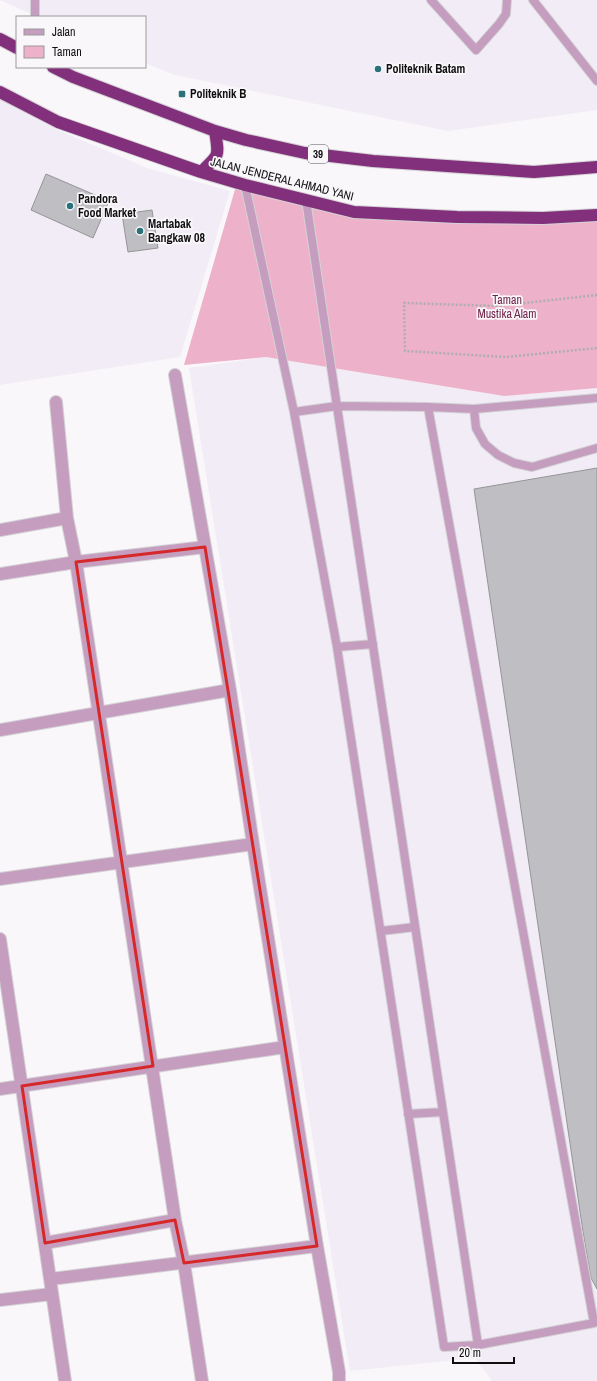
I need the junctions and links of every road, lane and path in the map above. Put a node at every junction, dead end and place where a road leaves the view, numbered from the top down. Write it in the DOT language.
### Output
graph roads {
  1 [pos="34,0"];
  2 [pos="431,0"];
  3 [pos="507,0"];
  4 [pos="533,0"];
  5 [pos="35,16"];
  6 [pos="0,39"];
  7 [pos="16,47"];
  8 [pos="55,68"];
  9 [pos="65,68"];
  10 [pos="595,75"];
  11 [pos="74,77"];
  12 [pos="0,92"];
  13 [pos="215,131"];
  14 [pos="597,167"];
  15 [pos="201,172"];
  16 [pos="245,185"];
  17 [pos="306,200"];
  18 [pos="597,215"];
  19 [pos="597,295"];
  20 [pos="597,348"];
  21 [pos="175,375"];
  22 [pos="597,398"];
  23 [pos="56,402"];
  24 [pos="337,406"];
  25 [pos="428,407"];
  26 [pos="474,409"];
  27 [pos="294,412"];
  28 [pos="597,448"];
  29 [pos="67,518"];
  30 [pos="0,530"];
  31 [pos="205,546"];
  32 [pos="76,562"];
  33 [pos="0,574"];
  34 [pos="373,644"];
  35 [pos="337,647"];
  36 [pos="230,690"];
  37 [pos="98,713"];
  38 [pos="0,730"];
  39 [pos="253,844"];
  40 [pos="121,863"];
  41 [pos="0,879"];
  42 [pos="415,927"];
  43 [pos="380,931"];
  44 [pos="0,939"];
  45 [pos="285,1047"];
  46 [pos="153,1066"];
  47 [pos="22,1086"];
  48 [pos="0,1089"];
  49 [pos="443,1112"];
  50 [pos="408,1114"];
  51 [pos="175,1220"];
  52 [pos="46,1243"];
  53 [pos="317,1246"];
  54 [pos="184,1263"];
  55 [pos="51,1279"];
  56 [pos="52,1294"];
  57 [pos="0,1300"];
  58 [pos="478,1345"];
  59 [pos="65,1381"];
  60 [pos="202,1381"];
  61 [pos="339,1381"];
  1 -- 5 [label="lane"];
  2 -- 3 [label="lane"];
  4 -- 10 [label="lane"];
  6 -- 7 [label="highway"];
  8 -- 11 [label="highway, 39"];
  9 -- 11 [label="lane"];
  11 -- 13 [label="highway, 39"];
  12 -- 15 [label="highway, JALAN JENDERAL AHMAD YANI"];
  13 -- 14 [label="highway, 39"];
  13 -- 15 [label="highway"];
  15 -- 16 [label="highway, JALAN JENDERAL AHMAD YANI"];
  16 -- 17 [label="highway, JALAN JENDERAL AHMAD YANI"];
  16 -- 27 [label="lane"];
  17 -- 18 [label="highway, JALAN JENDERAL AHMAD YANI"];
  17 -- 24 [label="lane"];
  19 -- 20 [label="path"];
  21 -- 31 [label="street"];
  22 -- 26 [label="lane"];
  23 -- 29 [label="street"];
  24 -- 25 [label="lane"];
  24 -- 27 [label="lane"];
  24 -- 34 [label="lane"];
  25 -- 26 [label="lane"];
  25 -- 58 [label="lane"];
  26 -- 28 [label="lane"];
  27 -- 35 [label="lane"];
  29 -- 30 [label="street"];
  29 -- 32 [label="street"];
  31 -- 32 [label="street"];
  31 -- 36 [label="street"];
  32 -- 33 [label="street"];
  32 -- 37 [label="street"];
  34 -- 35 [label="lane"];
  34 -- 42 [label="lane"];
  35 -- 43 [label="lane"];
  36 -- 37 [label="street"];
  36 -- 39 [label="street"];
  37 -- 38 [label="street"];
  37 -- 40 [label="street"];
  39 -- 40 [label="street"];
  39 -- 45 [label="street"];
  40 -- 41 [label="street"];
  40 -- 46 [label="street"];
  42 -- 43 [label="lane"];
  42 -- 49 [label="lane"];
  43 -- 50 [label="lane"];
  44 -- 47 [label="street"];
  45 -- 46 [label="street"];
  45 -- 53 [label="street"];
  46 -- 47 [label="street"];
  46 -- 51 [label="street"];
  47 -- 48 [label="street"];
  47 -- 52 [label="street"];
  49 -- 50 [label="lane"];
  49 -- 58 [label="lane"];
  50 -- 58 [label="lane"];
  51 -- 52 [label="street"];
  51 -- 54 [label="street"];
  52 -- 55 [label="street"];
  53 -- 54 [label="street"];
  53 -- 61 [label="street"];
  54 -- 55 [label="street"];
  54 -- 60 [label="street"];
  55 -- 56 [label="street"];
  56 -- 57 [label="street"];
  56 -- 59 [label="street"];
}
